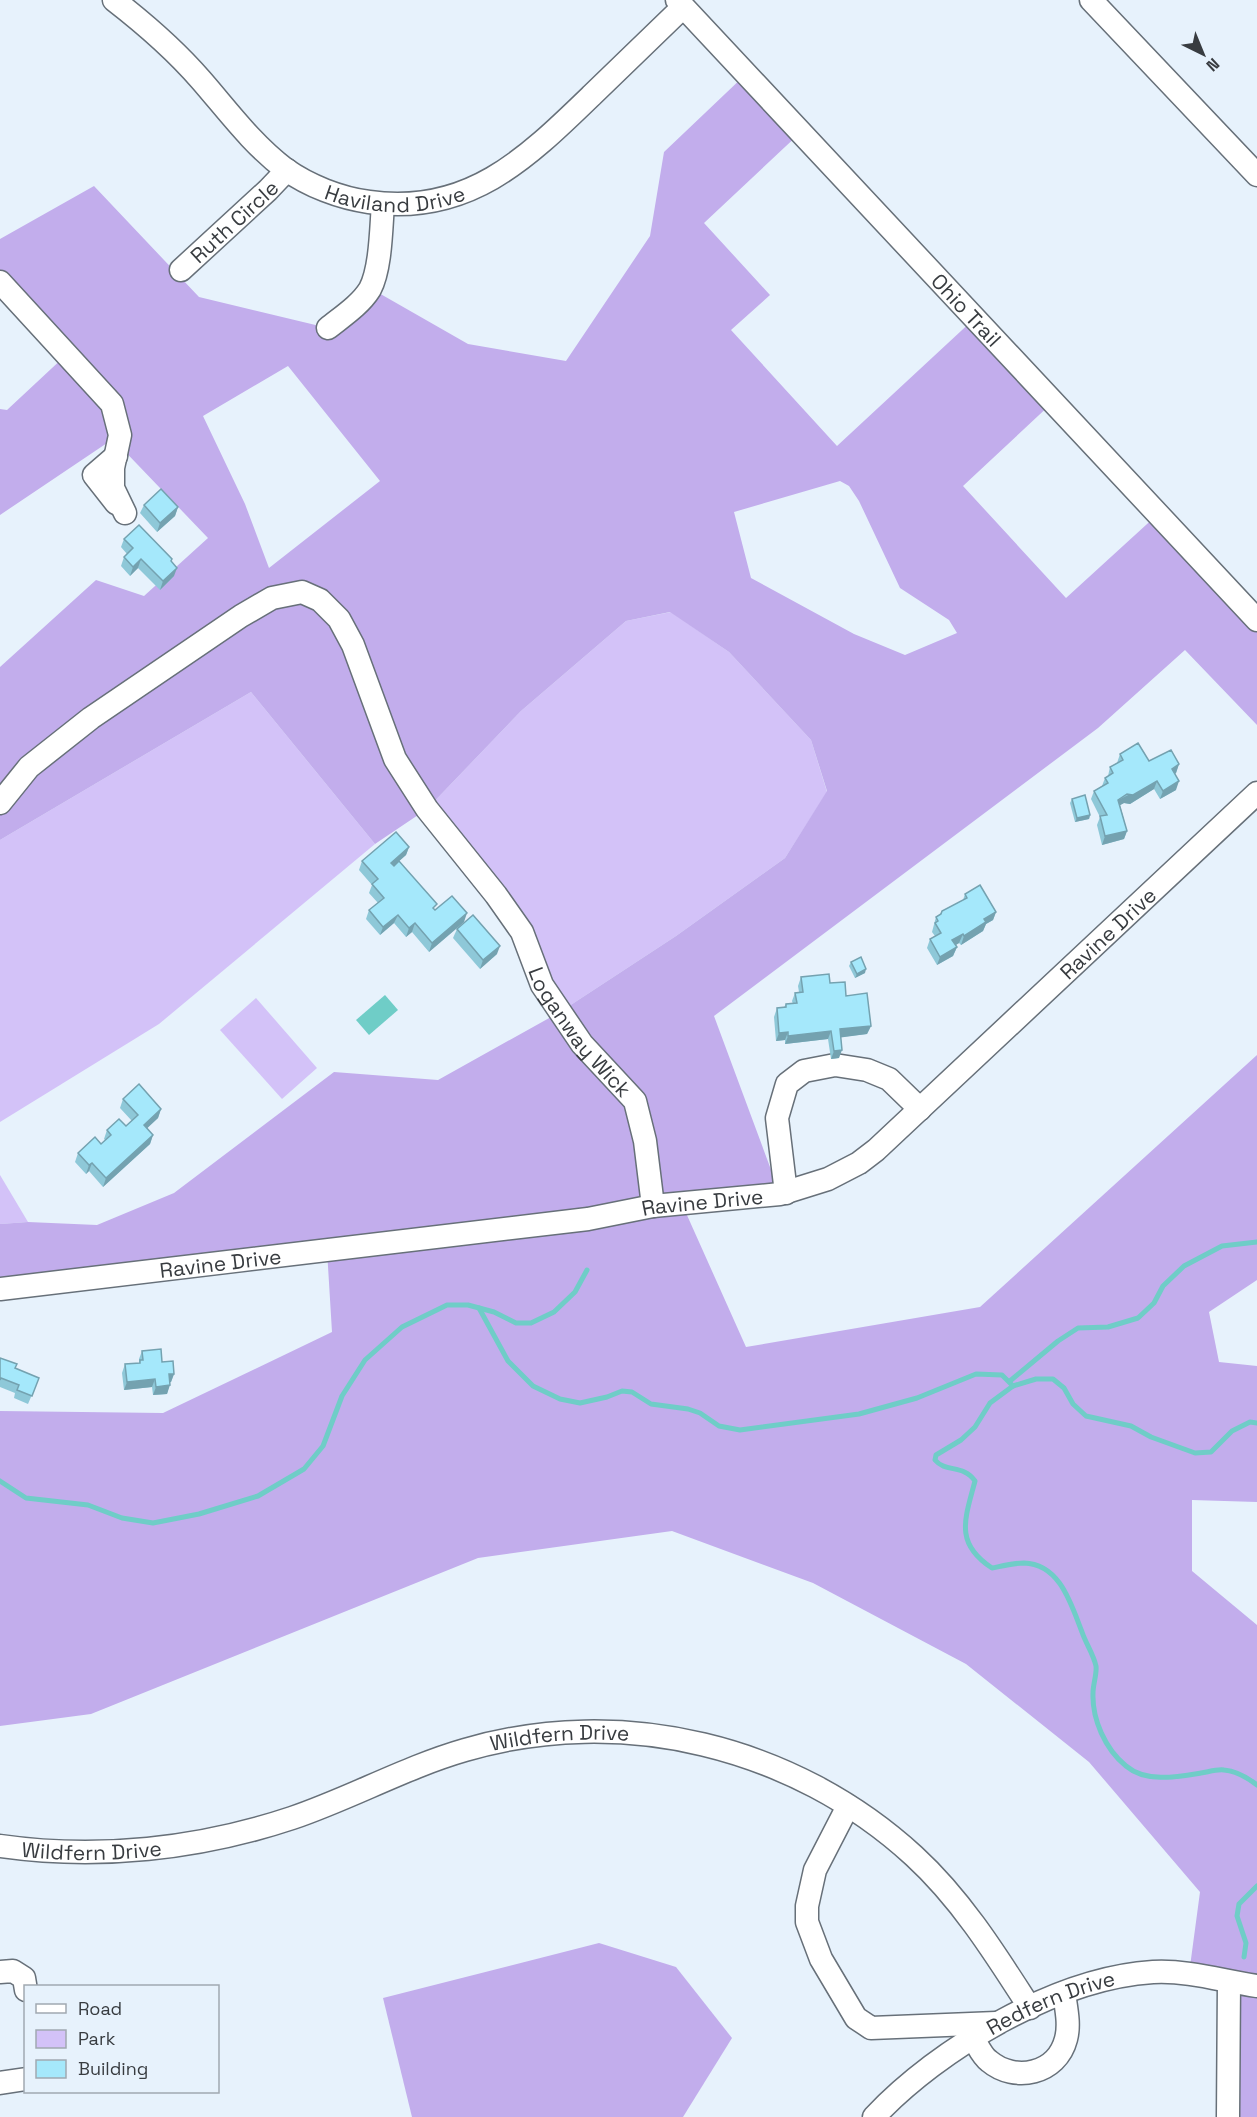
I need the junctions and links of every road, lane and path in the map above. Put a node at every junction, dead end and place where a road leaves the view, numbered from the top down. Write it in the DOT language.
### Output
graph roads {
  1 [pos="114,0"];
  2 [pos="1091,0"];
  3 [pos="680,3"];
  4 [pos="287,170"];
  5 [pos="1257,176"];
  6 [pos="383,204"];
  7 [pos="181,270"];
  8 [pos="0,282"];
  9 [pos="328,328"];
  10 [pos="116,456"];
  11 [pos="1257,620"];
  12 [pos="1257,794"];
  13 [pos="0,803"];
  14 [pos="920,1109"];
  15 [pos="786,1192"];
  16 [pos="653,1206"];
  17 [pos="0,1289"];
  18 [pos="848,1806"];
  19 [pos="0,1846"];
  20 [pos="0,1972"];
  21 [pos="1229,1982"];
  22 [pos="25,1985"];
  23 [pos="1257,1986"];
  24 [pos="1064,1993"];
  25 [pos="1030,2008"];
  26 [pos="998,2022"];
  27 [pos="973,2038"];
  28 [pos="24,2079"];
  29 [pos="0,2083"];
  30 [pos="874,2117"];
  31 [pos="1227,2117"];
  1 -- 4 [label="street, Haviland Drive"];
  2 -- 5 [label="street"];
  3 -- 6 [label="street, Haviland Drive"];
  3 -- 11 [label="street, Ohio Trail"];
  4 -- 6 [label="street, Haviland Drive"];
  4 -- 7 [label="street, Ruth Circle"];
  6 -- 9 [label="street"];
  8 -- 10 [label="street"];
  12 -- 14 [label="street, Ravine Drive"];
  13 -- 16 [label="street, Loganway Wick"];
  14 -- 15 [label="street, Ravine Drive"];
  14 -- 15 [label="street"];
  15 -- 16 [label="street, Ravine Drive"];
  16 -- 17 [label="street, Ravine Drive"];
  18 -- 19 [label="street, Wildfern Drive"];
  18 -- 25 [label="street, Wildfern Drive"];
  18 -- 26 [label="street"];
  20 -- 22 [label="street"];
  21 -- 23 [label="street, Redfern Drive"];
  21 -- 24 [label="street, Redfern Drive"];
  21 -- 31 [label="street"];
  24 -- 25 [label="street, Redfern Drive"];
  24 -- 27 [label="street"];
  25 -- 26 [label="street, Redfern Drive"];
  26 -- 27 [label="street, Redfern Drive"];
  27 -- 30 [label="street, Redfern Drive"];
  28 -- 29 [label="street"];
}
